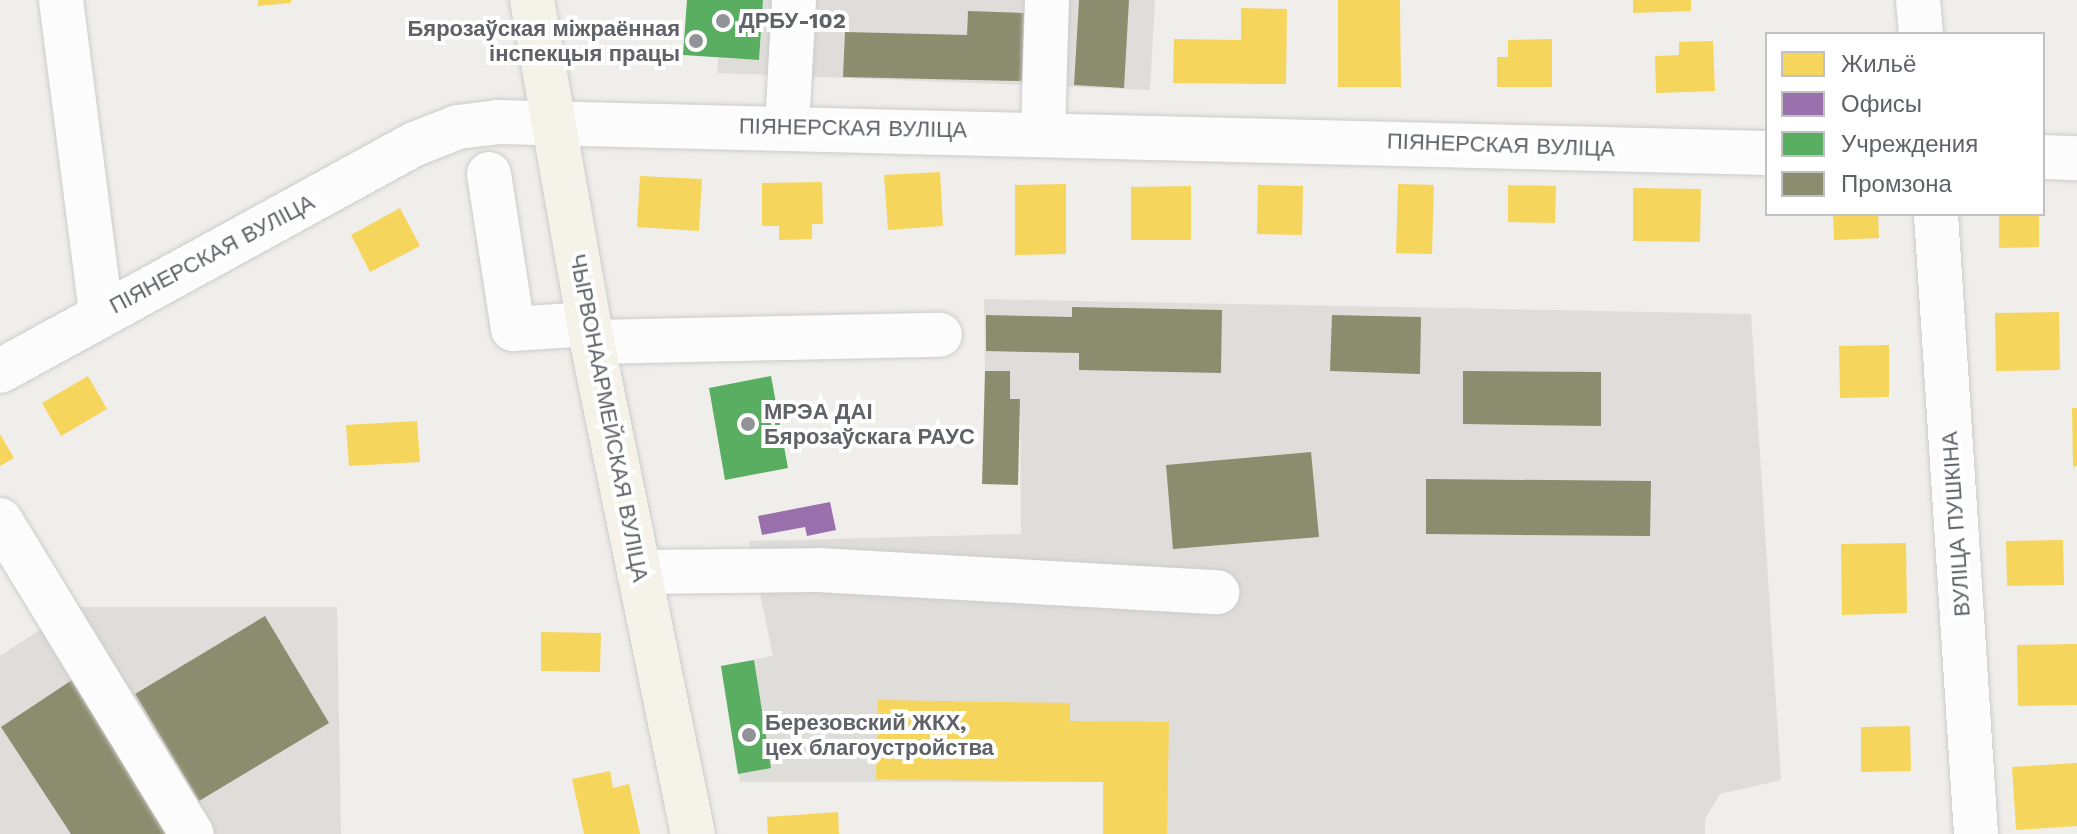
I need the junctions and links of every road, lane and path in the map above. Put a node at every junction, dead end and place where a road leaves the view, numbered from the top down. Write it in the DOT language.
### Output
graph roads {
  1 [pos="61,0"];
  2 [pos="532,0"];
  3 [pos="794,0"];
  4 [pos="1047,0"];
  5 [pos="1918,0"];
  6 [pos="1921,32"];
  7 [pos="553,122"];
  8 [pos="787,126"];
  9 [pos="1043,133"];
  10 [pos="1765,153"];
  11 [pos="2045,157"];
  12 [pos="2077,158"];
  13 [pos="489,174"];
  14 [pos="1936,216"];
  15 [pos="101,313"];
  16 [pos="591,333"];
  17 [pos="940,335"];
  18 [pos="0,371"];
  19 [pos="0,520"];
  20 [pos="639,572"];
  21 [pos="1217,592"];
  22 [pos="192,834"];
  23 [pos="693,834"];
  24 [pos="1976,834"];
  1 -- 15 [label="street"];
  2 -- 7 [label="main road, ЧЫРВОНААРМЕЙСКАЯ ВУЛІЦА"];
  3 -- 8 [label="street"];
  4 -- 9 [label="street"];
  5 -- 6 [label="street"];
  7 -- 8 [label="street, ПІЯНЕРСКАЯ ВУЛІЦА"];
  7 -- 15 [label="street, ПІЯНЕРСКАЯ ВУЛІЦА"];
  7 -- 16 [label="main road, ЧЫРВОНААРМЕЙСКАЯ ВУЛІЦА"];
  8 -- 9 [label="street, ПІЯНЕРСКАЯ ВУЛІЦА"];
  9 -- 10 [label="street, ПІЯНЕРСКАЯ ВУЛІЦА"];
  11 -- 12 [label="street"];
  13 -- 16 [label="street"];
  14 -- 24 [label="street, ВУЛІЦА ПУШКІНА"];
  15 -- 18 [label="street, ПІЯНЕРСКАЯ ВУЛІЦА"];
  16 -- 17 [label="street"];
  16 -- 20 [label="main road, ЧЫРВОНААРМЕЙСКАЯ ВУЛІЦА"];
  19 -- 22 [label="street"];
  20 -- 21 [label="street"];
  20 -- 23 [label="main road, ЧЫРВОНААРМЕЙСКАЯ ВУЛІЦА"];
}
